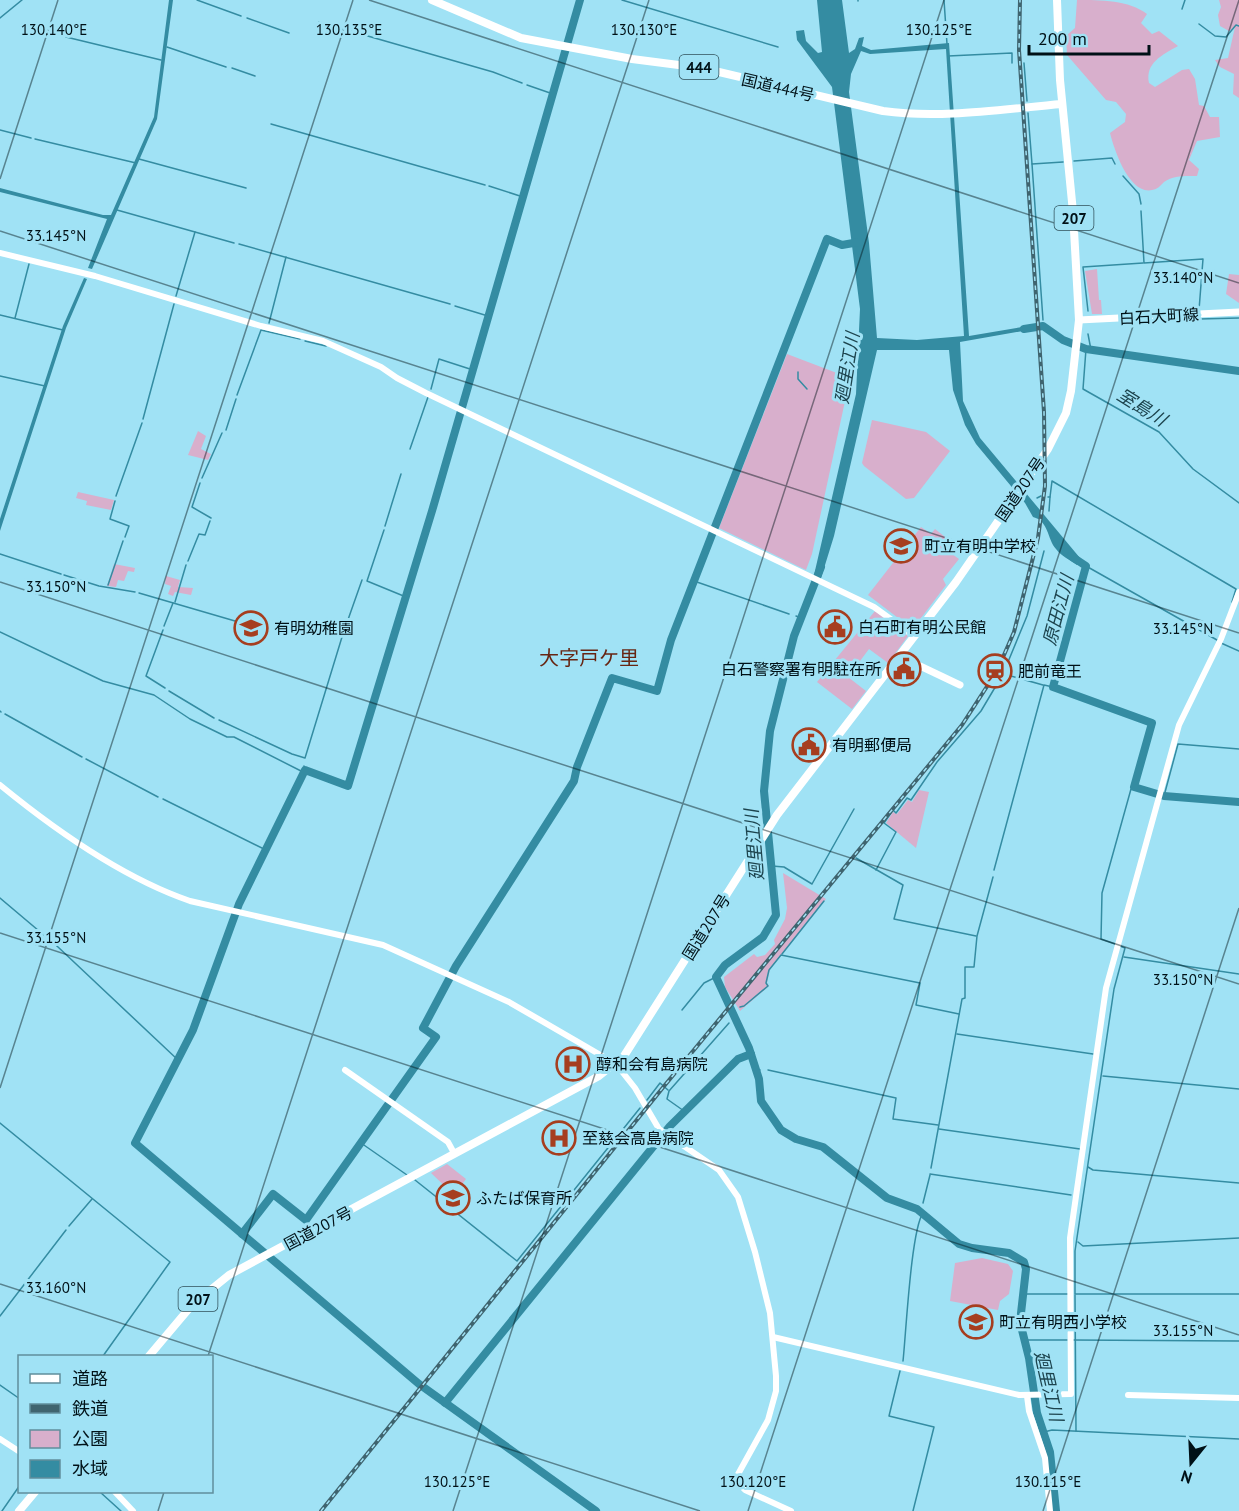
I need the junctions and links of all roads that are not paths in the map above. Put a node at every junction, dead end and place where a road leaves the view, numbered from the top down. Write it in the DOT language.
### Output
graph roads {
  1 [pos="432,0"];
  2 [pos="1057,0"];
  3 [pos="1062,104"];
  4 [pos="0,253"];
  5 [pos="1239,312"];
  6 [pos="1078,320"];
  7 [pos="1239,592"];
  8 [pos="914,636"];
  9 [pos="899,656"];
  10 [pos="960,685"];
  11 [pos="0,785"];
  12 [pos="616,1064"];
  13 [pos="345,1070"];
  14 [pos="454,1153"];
  15 [pos="773,1337"];
  16 [pos="150,1355"];
  17 [pos="1031,1395"];
  18 [pos="1128,1395"];
  19 [pos="1239,1398"];
  20 [pos="0,1439"];
  21 [pos="18,1451"];
  22 [pos="33,1493"];
  23 [pos="117,1493"];
  24 [pos="19,1511"];
  25 [pos="133,1511"];
  26 [pos="791,1511"];
  27 [pos="1050,1511"];
  1 -- 3 [label="highway, 国道444号 / 444"];
  2 -- 3 [label="highway, 国道207号 / 207"];
  3 -- 6 [label="highway, 国道207号 / 207"];
  4 -- 8 [label="street"];
  5 -- 6 [label="main road, 白石大町線"];
  6 -- 8 [label="highway, 国道207号 / 207"];
  7 -- 17 [label="street"];
  8 -- 9 [label="highway, 国道207号 / 207"];
  9 -- 10 [label="main road"];
  9 -- 12 [label="highway, 国道207号 / 207"];
  11 -- 12 [label="street"];
  12 -- 14 [label="highway, 国道207号 / 207"];
  12 -- 15 [label="street"];
  13 -- 14 [label="street"];
  14 -- 16 [label="highway, 国道207号 / 207"];
  15 -- 17 [label="street"];
  15 -- 26 [label="street"];
  17 -- 27 [label="street"];
  18 -- 19 [label="street"];
  20 -- 21 [label="street"];
  22 -- 24 [label="highway"];
  23 -- 25 [label="street"];
}
